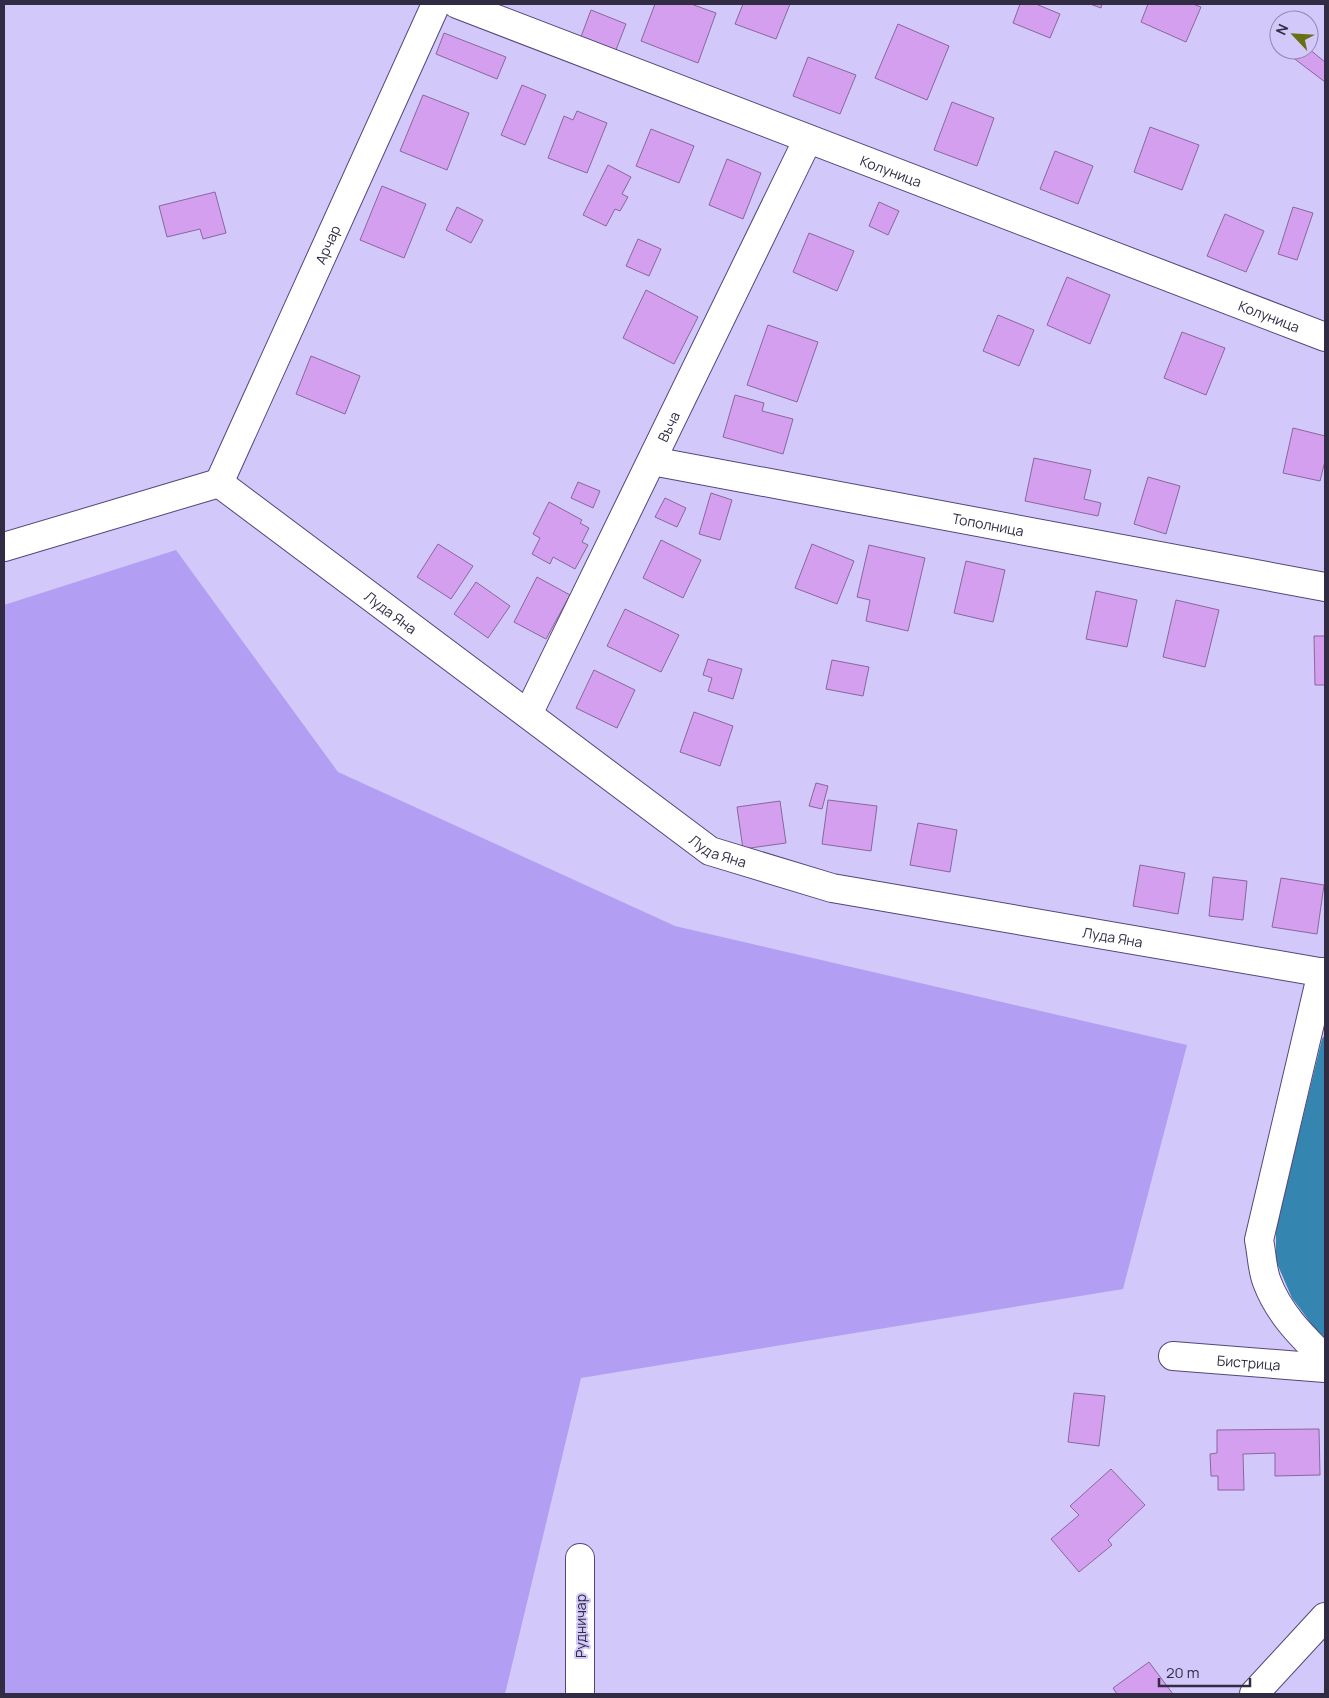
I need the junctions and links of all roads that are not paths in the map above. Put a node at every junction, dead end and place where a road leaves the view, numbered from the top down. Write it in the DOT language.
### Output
graph roads {
  1 [pos="436,4"];
  2 [pos="457,4"];
  3 [pos="808,139"];
  4 [pos="1325,337"];
  5 [pos="652,461"];
  6 [pos="219,483"];
  7 [pos="4,547"];
  8 [pos="1325,586"];
  9 [pos="528,714"];
  10 [pos="1324,973"];
  11 [pos="1173,1356"];
  12 [pos="1325,1359"];
  13 [pos="1325,1368"];
  14 [pos="580,1558"];
  15 [pos="1325,1617"];
  16 [pos="580,1694"];
  17 [pos="1254,1694"];
  1 -- 6 [label="street, Арчар"];
  2 -- 3 [label="street, Колуница"];
  3 -- 4 [label="street, Колуница"];
  3 -- 5 [label="street, Въча"];
  5 -- 8 [label="street, Тополница"];
  5 -- 9 [label="street, Въча"];
  6 -- 7 [label="street"];
  6 -- 9 [label="street, Луда Яна"];
  9 -- 10 [label="street, Луда Яна"];
  10 -- 12 [label="street"];
  11 -- 13 [label="street, Бистрица"];
  14 -- 16 [label="street, Рудничар"];
  15 -- 17 [label="street"];
}
